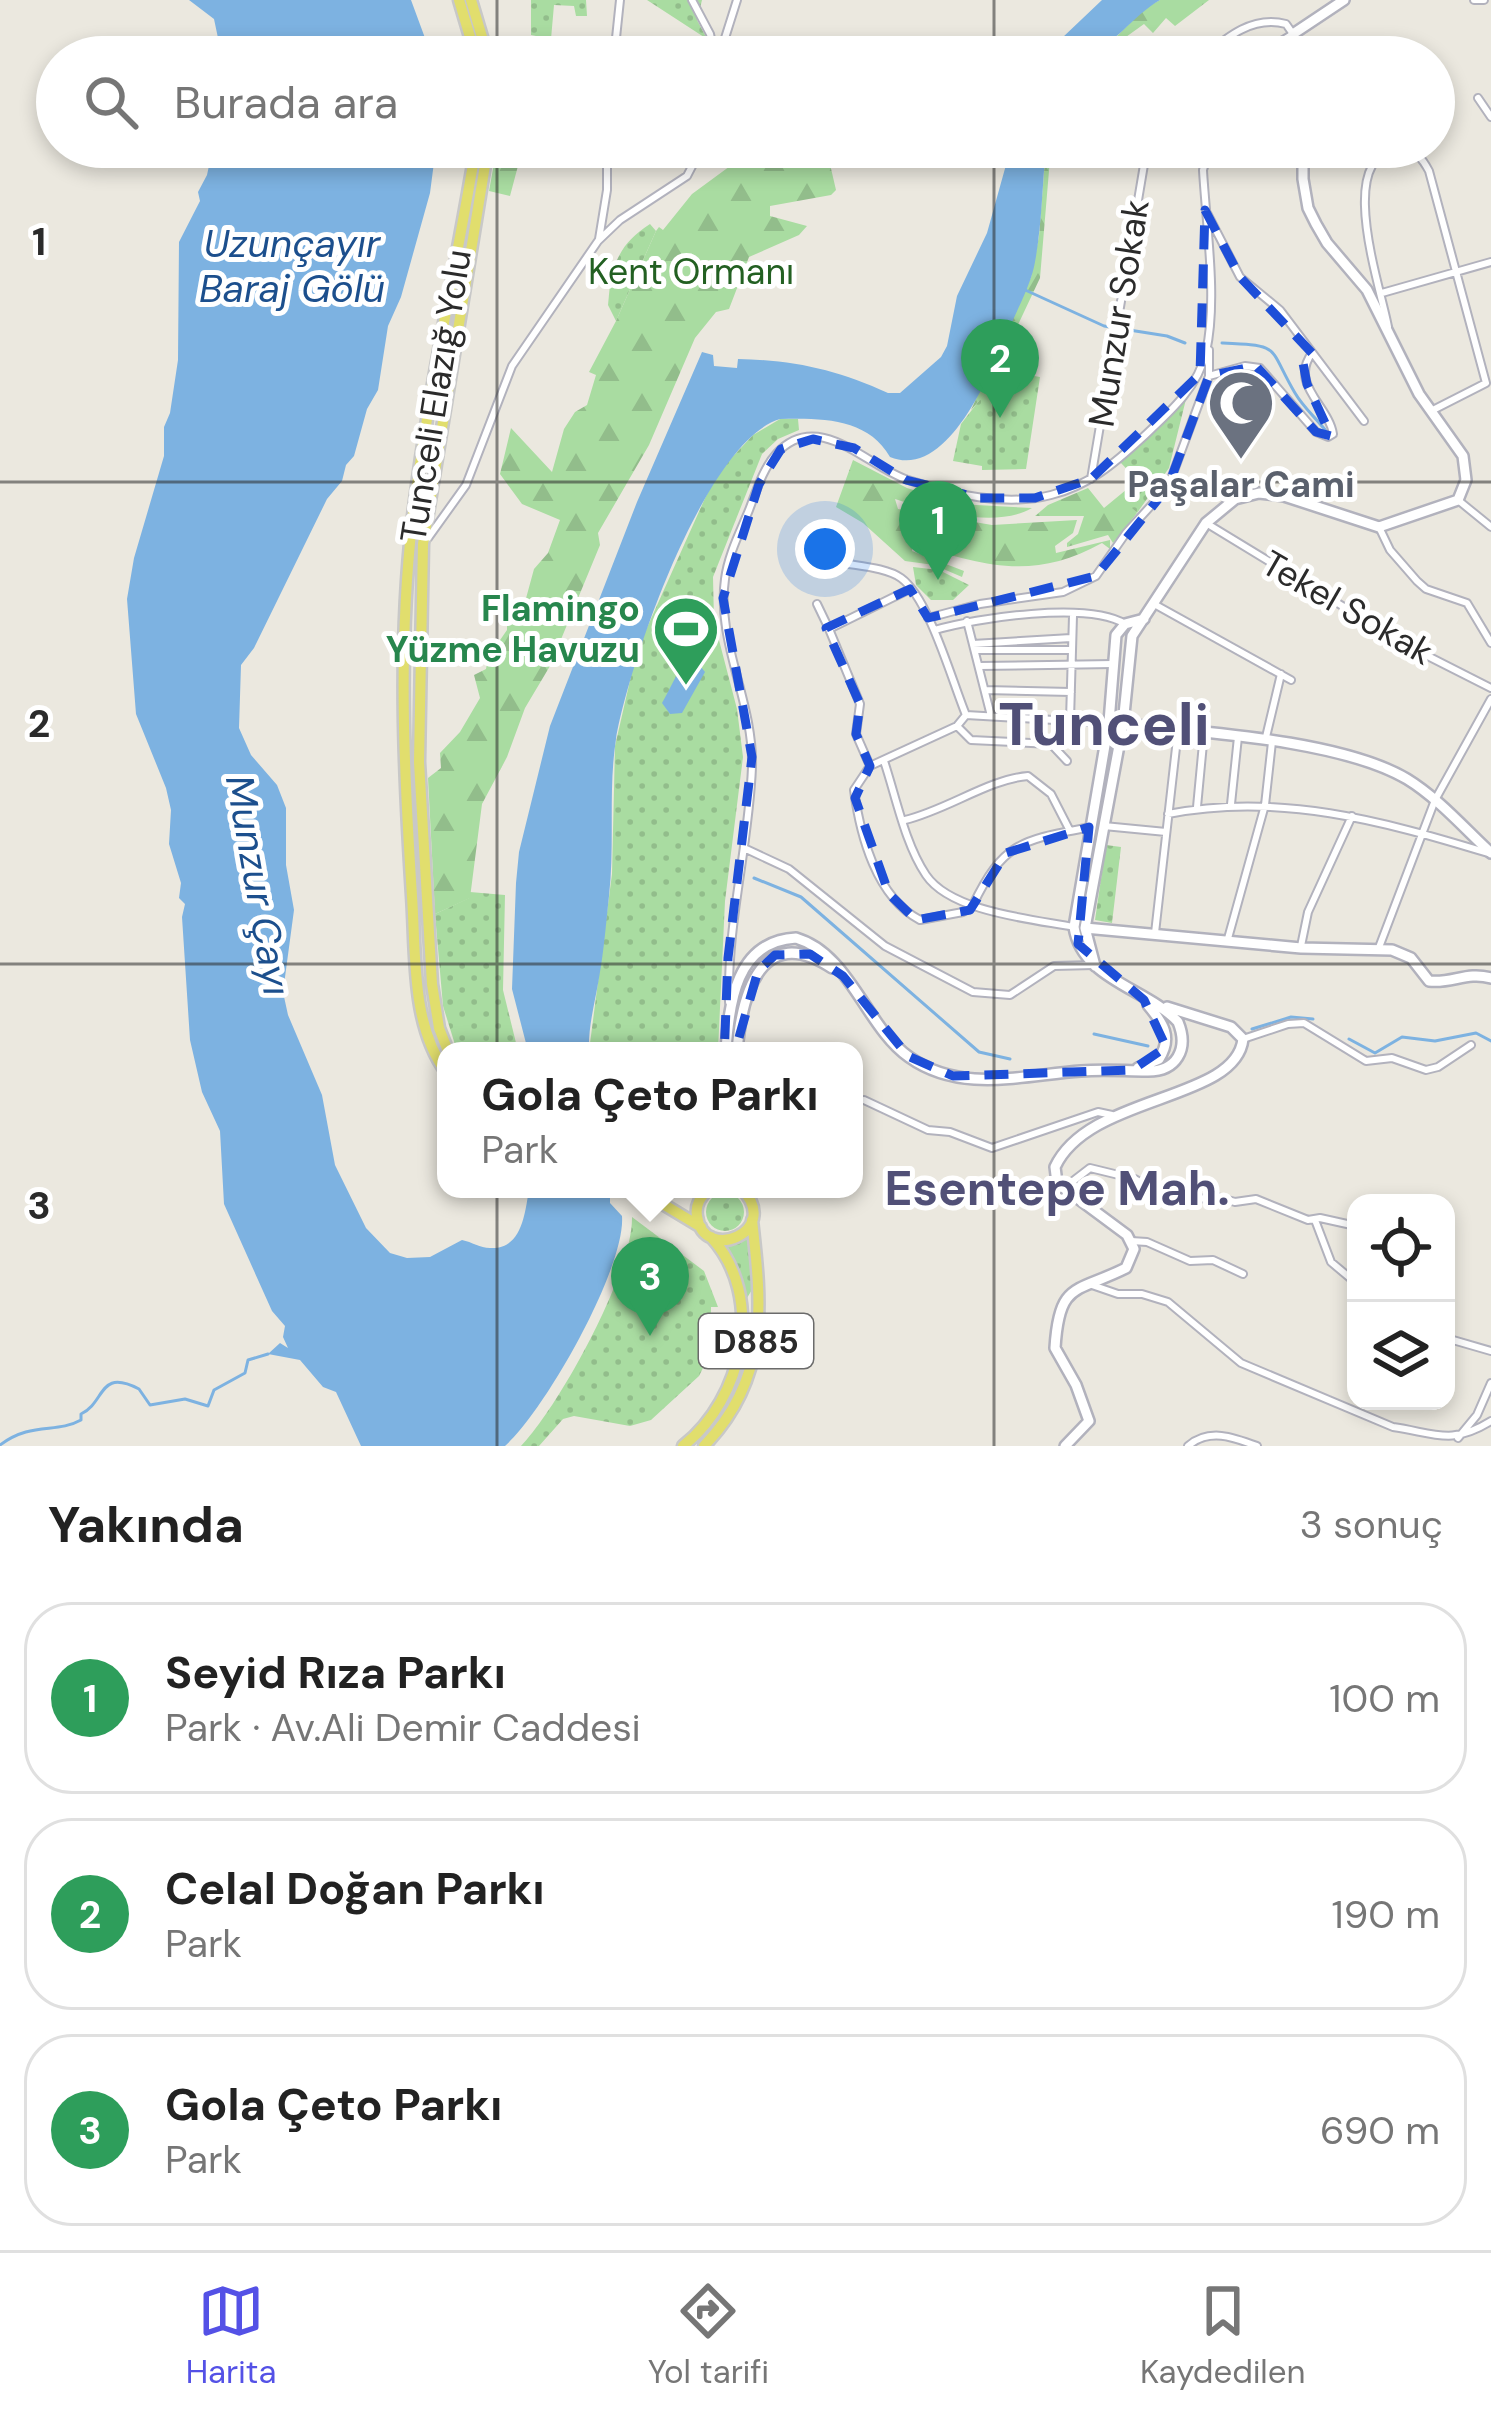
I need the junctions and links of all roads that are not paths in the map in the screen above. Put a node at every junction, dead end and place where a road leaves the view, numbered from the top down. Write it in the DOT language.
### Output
graph roads {
  1 [pos="459,0"];
  2 [pos="471,0"];
  3 [pos="620,0"];
  4 [pos="692,0"];
  5 [pos="737,0"];
  6 [pos="1344,0"];
  7 [pos="1293,34"];
  8 [pos="470,36"];
  9 [pos="482,36"];
  10 [pos="616,36"];
  11 [pos="711,36"];
  12 [pos="724,36"];
  13 [pos="1230,36"];
  14 [pos="1290,36"];
  15 [pos="1478,98"];
  16 [pos="1491,117"];
  17 [pos="473,168"];
  18 [pos="485,168"];
  19 [pos="607,168"];
  20 [pos="691,168"];
  21 [pos="1143,168"];
  22 [pos="1205,168"];
  23 [pos="1305,168"];
  24 [pos="1370,168"];
  25 [pos="1426,168"];
  26 [pos="1205,210"];
  27 [pos="598,242"];
  28 [pos="1491,262"];
  29 [pos="1457,273"];
  30 [pos="1382,293"];
  31 [pos="1389,331"];
  32 [pos="1208,346"];
  33 [pos="1312,353"];
  34 [pos="1209,376"];
  35 [pos="1489,383"];
  36 [pos="1430,412"];
  37 [pos="1364,421"];
  38 [pos="1091,479"];
  39 [pos="1458,500"];
  40 [pos="1206,523"];
  41 [pos="1378,527"];
  42 [pos="1491,527"];
  43 [pos="423,544"];
  44 [pos="409,560"];
  45 [pos="837,562"];
  46 [pos="910,589"];
  47 [pos="817,604"];
  48 [pos="1154,604"];
  49 [pos="1073,616"];
  50 [pos="928,619"];
  51 [pos="1144,619"];
  52 [pos="967,621"];
  53 [pos="1126,624"];
  54 [pos="829,629"];
  55 [pos="934,631"];
  56 [pos="1072,638"];
  57 [pos="1491,643"];
  58 [pos="974,647"];
  59 [pos="1072,650"];
  60 [pos="1072,664"];
  61 [pos="1114,664"];
  62 [pos="979,666"];
  63 [pos="1282,674"];
  64 [pos="1291,680"];
  65 [pos="1491,688"];
  66 [pos="984,690"];
  67 [pos="1071,692"];
  68 [pos="1491,699"];
  69 [pos="966,715"];
  70 [pos="991,716"];
  71 [pos="1070,720"];
  72 [pos="1109,722"];
  73 [pos="1123,724"];
  74 [pos="957,726"];
  75 [pos="1178,730"];
  76 [pos="1204,733"];
  77 [pos="1238,737"];
  78 [pos="1268,741"];
  79 [pos="884,761"];
  80 [pos="1067,761"];
  81 [pos="870,766"];
  82 [pos="1435,800"];
  83 [pos="1231,804"];
  84 [pos="1265,805"];
  85 [pos="1197,808"];
  86 [pos="1168,814"];
  87 [pos="1352,816"];
  88 [pos="904,820"];
  89 [pos="1102,825"];
  90 [pos="1089,827"];
  91 [pos="1070,831"];
  92 [pos="1166,832"];
  93 [pos="1421,833"];
  94 [pos="744,848"];
  95 [pos="1491,854"];
  96 [pos="973,905"];
  97 [pos="1080,928"];
  98 [pos="1154,937"];
  99 [pos="1227,942"];
  100 [pos="1301,948"];
  101 [pos="1378,950"];
  102 [pos="1095,966"];
  103 [pos="843,976"];
  104 [pos="1491,978"];
  105 [pos="1144,1000"];
  106 [pos="730,1012"];
  107 [pos="1243,1039"];
  108 [pos="444,1042"];
  109 [pos="727,1042"];
  110 [pos="739,1042"];
  111 [pos="1471,1045"];
  112 [pos="437,1053"];
  113 [pos="864,1100"];
  114 [pos="1112,1114"];
  115 [pos="1064,1188"];
  116 [pos="652,1198"];
  117 [pos="702,1198"];
  118 [pos="747,1198"];
  119 [pos="752,1220"];
  120 [pos="1315,1220"];
  121 [pos="1347,1225"];
  122 [pos="701,1227"];
  123 [pos="711,1237"];
  124 [pos="1131,1241"];
  125 [pos="1243,1274"];
  126 [pos="1347,1275"];
  127 [pos="1085,1282"];
  128 [pos="1455,1341"];
  129 [pos="1491,1351"];
  130 [pos="1491,1383"];
  131 [pos="1491,1421"];
  132 [pos="1456,1440"];
  133 [pos="683,1446"];
  134 [pos="704,1446"];
  135 [pos="1065,1446"];
  136 [pos="1188,1446"];
  137 [pos="1257,1446"];
  1 -- 8 [label="main road"];
  2 -- 9 [label="main road"];
  3 -- 10 [label="street"];
  4 -- 11 [label="street"];
  5 -- 12 [label="street"];
  6 -- 7 [label="main road"];
  7 -- 13 [label="street"];
  7 -- 14 [label="street"];
  15 -- 16 [label="street"];
  17 -- 44 [label="main road, Tunceli Elazığ Yolu"];
  18 -- 43 [label="main road, Tunceli Elazığ Yolu"];
  19 -- 27 [label="street"];
  20 -- 27 [label="street"];
  21 -- 38 [label="street, Munzur Sokak"];
  22 -- 26 [label="street"];
  23 -- 31 [label="main road"];
  24 -- 30 [label="street"];
  25 -- 29 [label="street"];
  26 -- 32 [label="street"];
  26 -- 33 [label="street"];
  27 -- 43 [label="street"];
  28 -- 29 [label="street"];
  29 -- 30 [label="street"];
  29 -- 35 [label="street"];
  30 -- 31 [label="street"];
  31 -- 36 [label="main road"];
  32 -- 34 [label="street"];
  32 -- 38 [label="street"];
  33 -- 34 [label="street"];
  33 -- 37 [label="street"];
  34 -- 50 [label="street"];
  35 -- 36 [label="street"];
  36 -- 39 [label="main road"];
  38 -- 94 [label="street"];
  39 -- 41 [label="main road"];
  39 -- 42 [label="street"];
  40 -- 41 [label="main road"];
  40 -- 48 [label="main road"];
  40 -- 65 [label="street, Tekel Sokak"];
  41 -- 57 [label="street"];
  43 -- 44 [label="street"];
  43 -- 108 [label="main road, Tunceli Elazığ Yolu"];
  44 -- 112 [label="main road, Tunceli Elazığ Yolu"];
  45 -- 46 [label="street"];
  46 -- 50 [label="street"];
  46 -- 54 [label="street"];
  47 -- 54 [label="street"];
  48 -- 51 [label="main road"];
  48 -- 63 [label="street"];
  49 -- 52 [label="street"];
  49 -- 53 [label="street"];
  49 -- 56 [label="street"];
  50 -- 55 [label="street"];
  51 -- 53 [label="main road"];
  51 -- 73 [label="main road"];
  52 -- 55 [label="street"];
  52 -- 58 [label="street"];
  53 -- 61 [label="main road"];
  54 -- 81 [label="street"];
  55 -- 69 [label="street"];
  56 -- 58 [label="street"];
  56 -- 59 [label="street"];
  58 -- 59 [label="street"];
  58 -- 62 [label="street"];
  59 -- 60 [label="street"];
  60 -- 61 [label="street"];
  60 -- 62 [label="street"];
  60 -- 67 [label="street"];
  61 -- 72 [label="main road"];
  62 -- 66 [label="street"];
  63 -- 64 [label="street"];
  63 -- 78 [label="street"];
  66 -- 67 [label="street"];
  66 -- 70 [label="street"];
  67 -- 71 [label="street"];
  68 -- 82 [label="street"];
  69 -- 70 [label="street"];
  69 -- 74 [label="street"];
  70 -- 71 [label="street"];
  71 -- 72 [label="street"];
  72 -- 73 [label="street"];
  72 -- 90 [label="main road"];
  73 -- 75 [label="main road"];
  73 -- 89 [label="main road"];
  74 -- 79 [label="street"];
  74 -- 80 [label="street"];
  75 -- 76 [label="main road"];
  75 -- 86 [label="street"];
  76 -- 77 [label="main road"];
  76 -- 85 [label="street"];
  77 -- 78 [label="main road"];
  77 -- 83 [label="street"];
  78 -- 82 [label="main road"];
  78 -- 84 [label="street"];
  79 -- 81 [label="street"];
  79 -- 88 [label="street"];
  81 -- 96 [label="street"];
  82 -- 93 [label="street"];
  82 -- 95 [label="main road"];
  83 -- 84 [label="street"];
  83 -- 85 [label="street"];
  84 -- 87 [label="street"];
  84 -- 99 [label="street"];
  85 -- 86 [label="street"];
  86 -- 92 [label="street"];
  87 -- 93 [label="street"];
  87 -- 100 [label="street"];
  88 -- 91 [label="street"];
  88 -- 96 [label="street"];
  89 -- 90 [label="street"];
  89 -- 92 [label="street"];
  89 -- 97 [label="main road"];
  90 -- 91 [label="street"];
  90 -- 97 [label="main road"];
  91 -- 96 [label="street"];
  92 -- 98 [label="street"];
  93 -- 95 [label="street"];
  93 -- 101 [label="street"];
  94 -- 102 [label="street"];
  94 -- 106 [label="street"];
  96 -- 97 [label="street"];
  97 -- 98 [label="main road"];
  97 -- 102 [label="main road"];
  98 -- 99 [label="main road"];
  99 -- 100 [label="main road"];
  100 -- 101 [label="main road"];
  101 -- 104 [label="main road"];
  102 -- 105 [label="main road"];
  103 -- 105 [label="main road"];
  103 -- 106 [label="main road"];
  103 -- 110 [label="main road"];
  105 -- 107 [label="main road"];
  106 -- 109 [label="main road"];
  107 -- 111 [label="street"];
  107 -- 114 [label="main road"];
  113 -- 114 [label="street"];
  114 -- 115 [label="main road"];
  115 -- 120 [label="street"];
  115 -- 124 [label="main road"];
  116 -- 122 [label="main road"];
  117 -- 122 [label="main road"];
  118 -- 119 [label="main road"];
  119 -- 123 [label="main road"];
  119 -- 134 [label="main road, D885"];
  120 -- 121 [label="street"];
  120 -- 126 [label="street"];
  122 -- 123 [label="main road"];
  123 -- 133 [label="main road, D885"];
  124 -- 125 [label="street"];
  124 -- 127 [label="main road"];
  127 -- 132 [label="street"];
  127 -- 135 [label="main road"];
  128 -- 129 [label="street"];
  130 -- 132 [label="street"];
  131 -- 132 [label="street"];
  136 -- 137 [label="street"];
}
